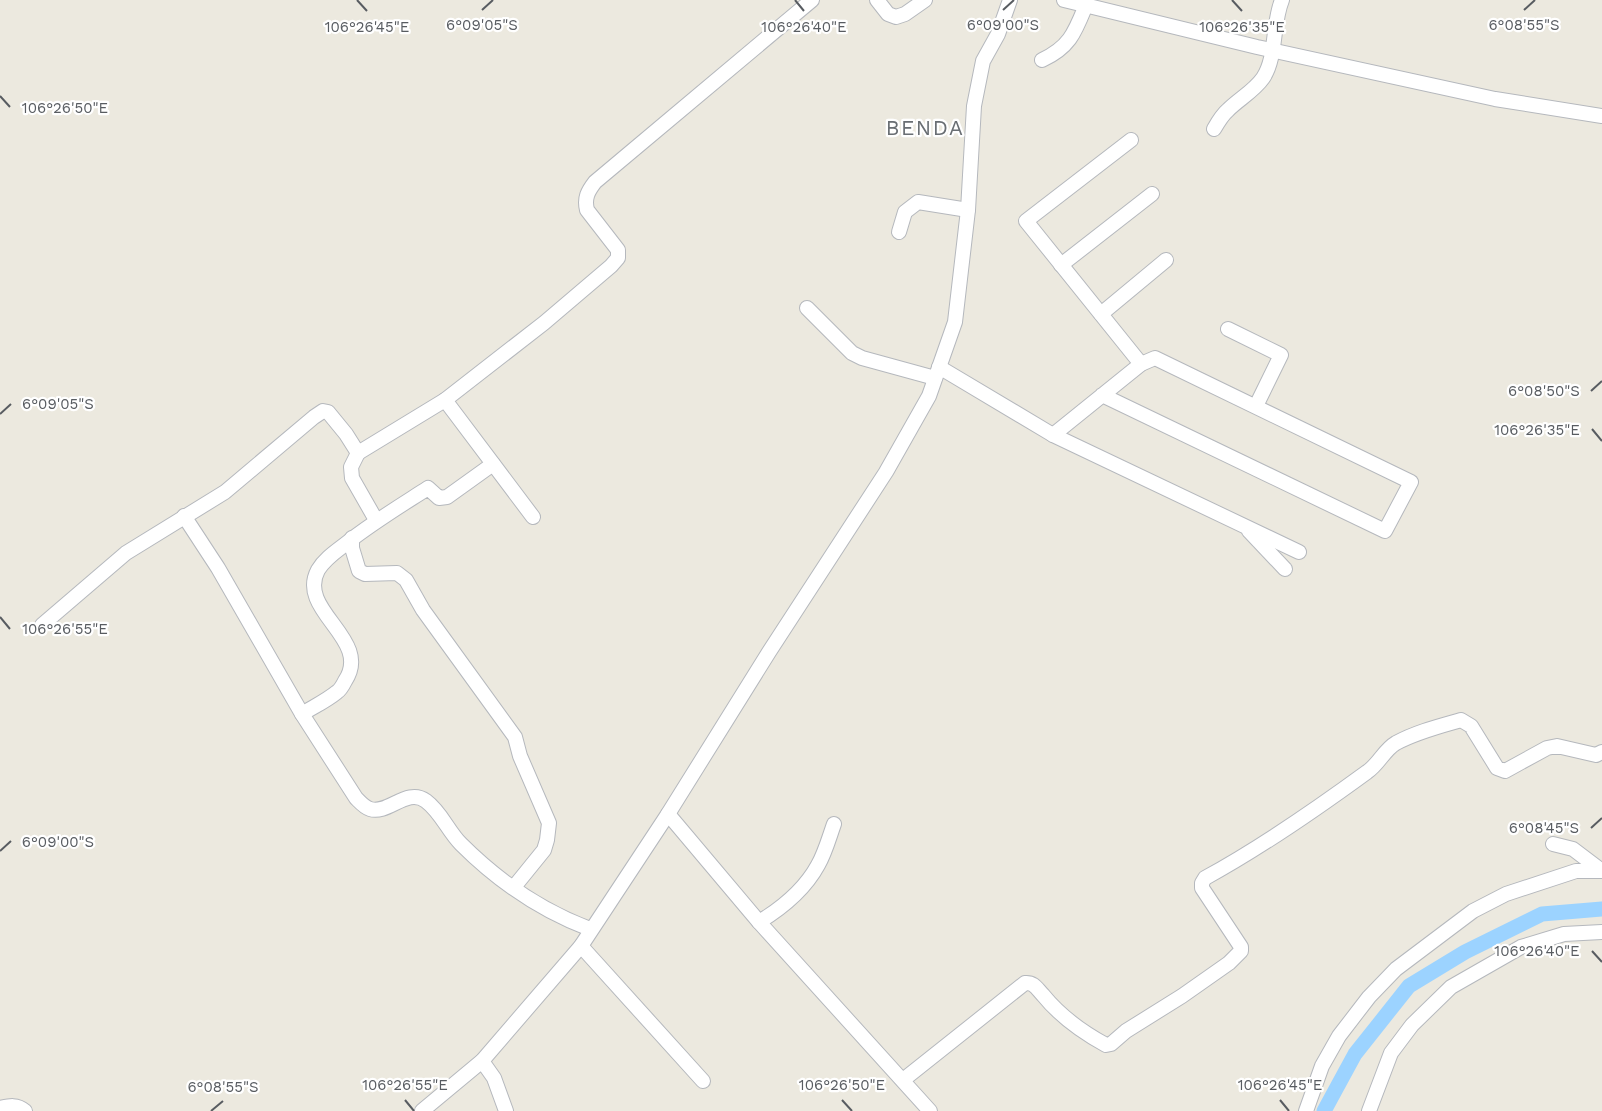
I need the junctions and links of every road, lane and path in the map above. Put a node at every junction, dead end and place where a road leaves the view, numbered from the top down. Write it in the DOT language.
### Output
graph roads {
  1 [pos="812,0"];
  2 [pos="877,0"];
  3 [pos="925,0"];
  4 [pos="1010,0"];
  5 [pos="1064,0"];
  6 [pos="1282,0"];
  7 [pos="1086,5"];
  8 [pos="1272,51"];
  9 [pos="1042,60"];
  10 [pos="1602,116"];
  11 [pos="1214,129"];
  12 [pos="1131,140"];
  13 [pos="1152,194"];
  14 [pos="968,210"];
  15 [pos="899,232"];
  16 [pos="1166,260"];
  17 [pos="1062,265"];
  18 [pos="807,308"];
  19 [pos="1101,314"];
  20 [pos="1228,328"];
  21 [pos="1141,364"];
  22 [pos="937,373"];
  23 [pos="1102,395"];
  24 [pos="445,400"];
  25 [pos="1256,406"];
  26 [pos="1053,435"];
  27 [pos="357,453"];
  28 [pos="493,464"];
  29 [pos="184,516"];
  30 [pos="533,517"];
  31 [pos="376,520"];
  32 [pos="1243,525"];
  33 [pos="352,538"];
  34 [pos="1299,552"];
  35 [pos="1285,569"];
  36 [pos="42,625"];
  37 [pos="302,714"];
  38 [pos="1602,752"];
  39 [pos="668,814"];
  40 [pos="834,824"];
  41 [pos="1553,844"];
  42 [pos="514,887"];
  43 [pos="759,922"];
  44 [pos="590,929"];
  45 [pos="1602,932"];
  46 [pos="581,946"];
  47 [pos="483,1061"];
  48 [pos="903,1080"];
  49 [pos="703,1081"];
  50 [pos="0,1108"];
  51 [pos="25,1111"];
  52 [pos="422,1111"];
  53 [pos="506,1111"];
  54 [pos="930,1111"];
  55 [pos="1306,1111"];
  56 [pos="1369,1111"];
  1 -- 24 [label="street"];
  2 -- 3 [label="street"];
  4 -- 14 [label="street"];
  5 -- 7 [label="street"];
  6 -- 8 [label="street"];
  7 -- 8 [label="street"];
  7 -- 9 [label="street"];
  8 -- 10 [label="street"];
  8 -- 11 [label="street"];
  12 -- 17 [label="street"];
  13 -- 17 [label="street"];
  14 -- 15 [label="street"];
  14 -- 22 [label="street"];
  16 -- 19 [label="street"];
  17 -- 19 [label="street"];
  18 -- 22 [label="street"];
  19 -- 21 [label="street"];
  20 -- 25 [label="street"];
  21 -- 23 [label="street"];
  21 -- 25 [label="street"];
  22 -- 26 [label="street"];
  22 -- 39 [label="street"];
  23 -- 25 [label="street"];
  23 -- 26 [label="street"];
  24 -- 27 [label="street"];
  24 -- 28 [label="street"];
  26 -- 32 [label="street"];
  27 -- 29 [label="street"];
  27 -- 31 [label="street"];
  28 -- 30 [label="street"];
  28 -- 31 [label="street"];
  29 -- 36 [label="street"];
  29 -- 37 [label="street"];
  31 -- 33 [label="street"];
  32 -- 34 [label="street"];
  32 -- 35 [label="street"];
  33 -- 37 [label="street"];
  33 -- 42 [label="street"];
  37 -- 42 [label="street"];
  38 -- 48 [label="street"];
  39 -- 43 [label="street"];
  39 -- 44 [label="street"];
  40 -- 43 [label="street"];
  41 -- 55 [label="street"];
  42 -- 44 [label="street"];
  43 -- 48 [label="street"];
  44 -- 46 [label="street"];
  45 -- 56 [label="street"];
  46 -- 47 [label="street"];
  46 -- 49 [label="street"];
  47 -- 52 [label="street"];
  47 -- 53 [label="street"];
  48 -- 54 [label="street"];
  50 -- 51 [label="street"];
}
